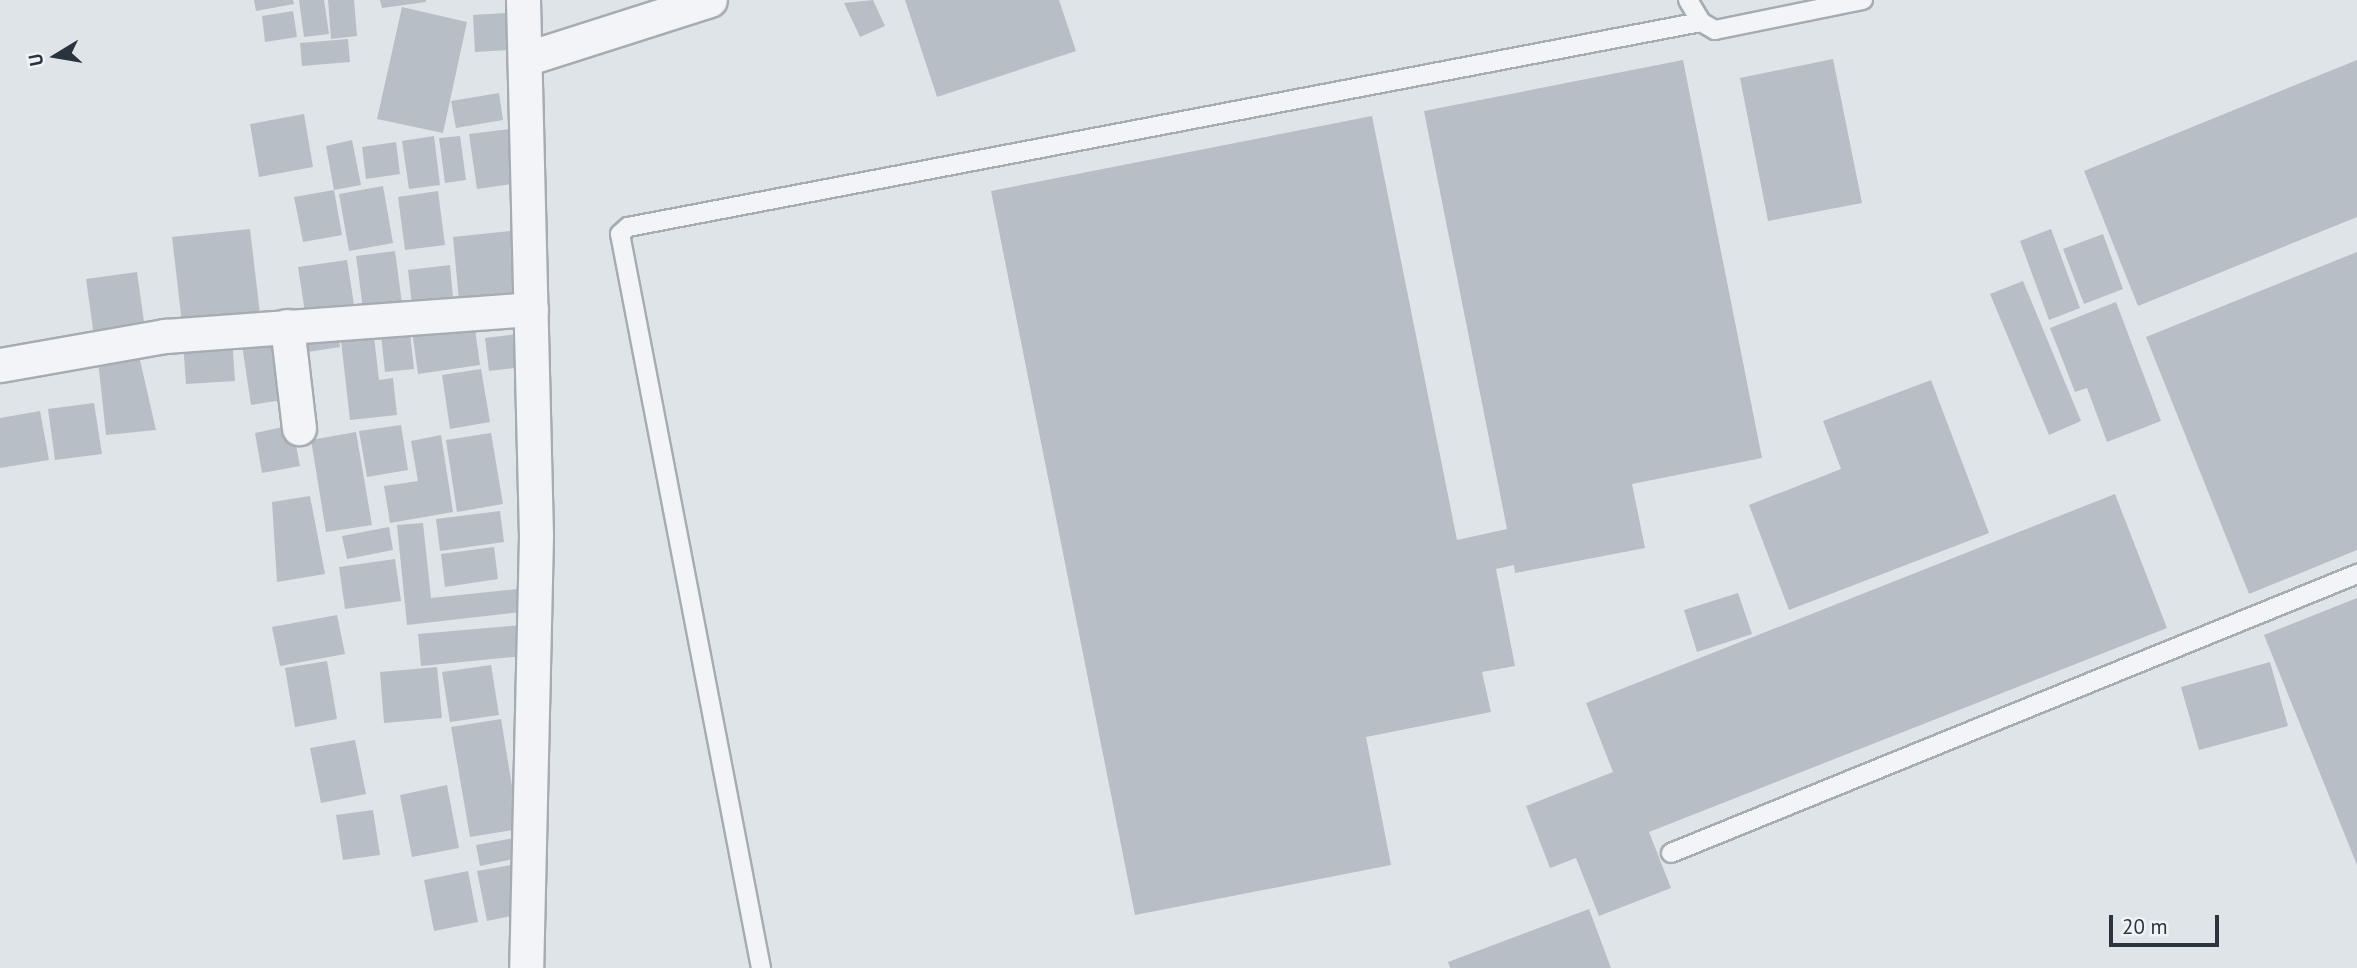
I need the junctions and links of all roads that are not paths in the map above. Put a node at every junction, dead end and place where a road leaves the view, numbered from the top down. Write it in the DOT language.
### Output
graph roads {
  1 [pos="523,0"];
  2 [pos="709,0"];
  3 [pos="1688,0"];
  4 [pos="1863,0"];
  5 [pos="1701,22"];
  6 [pos="525,59"];
  7 [pos="531,309"];
  8 [pos="286,326"];
  9 [pos="0,365"];
  10 [pos="299,428"];
  11 [pos="2357,574"];
  12 [pos="1671,853"];
  13 [pos="526,968"];
  14 [pos="761,968"];
  1 -- 6 [label="street"];
  2 -- 6 [label="street"];
  3 -- 5 [label="lane"];
  4 -- 5 [label="lane"];
  5 -- 14 [label="lane"];
  6 -- 7 [label="street"];
  7 -- 8 [label="street"];
  7 -- 13 [label="street"];
  8 -- 9 [label="street"];
  8 -- 10 [label="street"];
  11 -- 12 [label="lane"];
}
